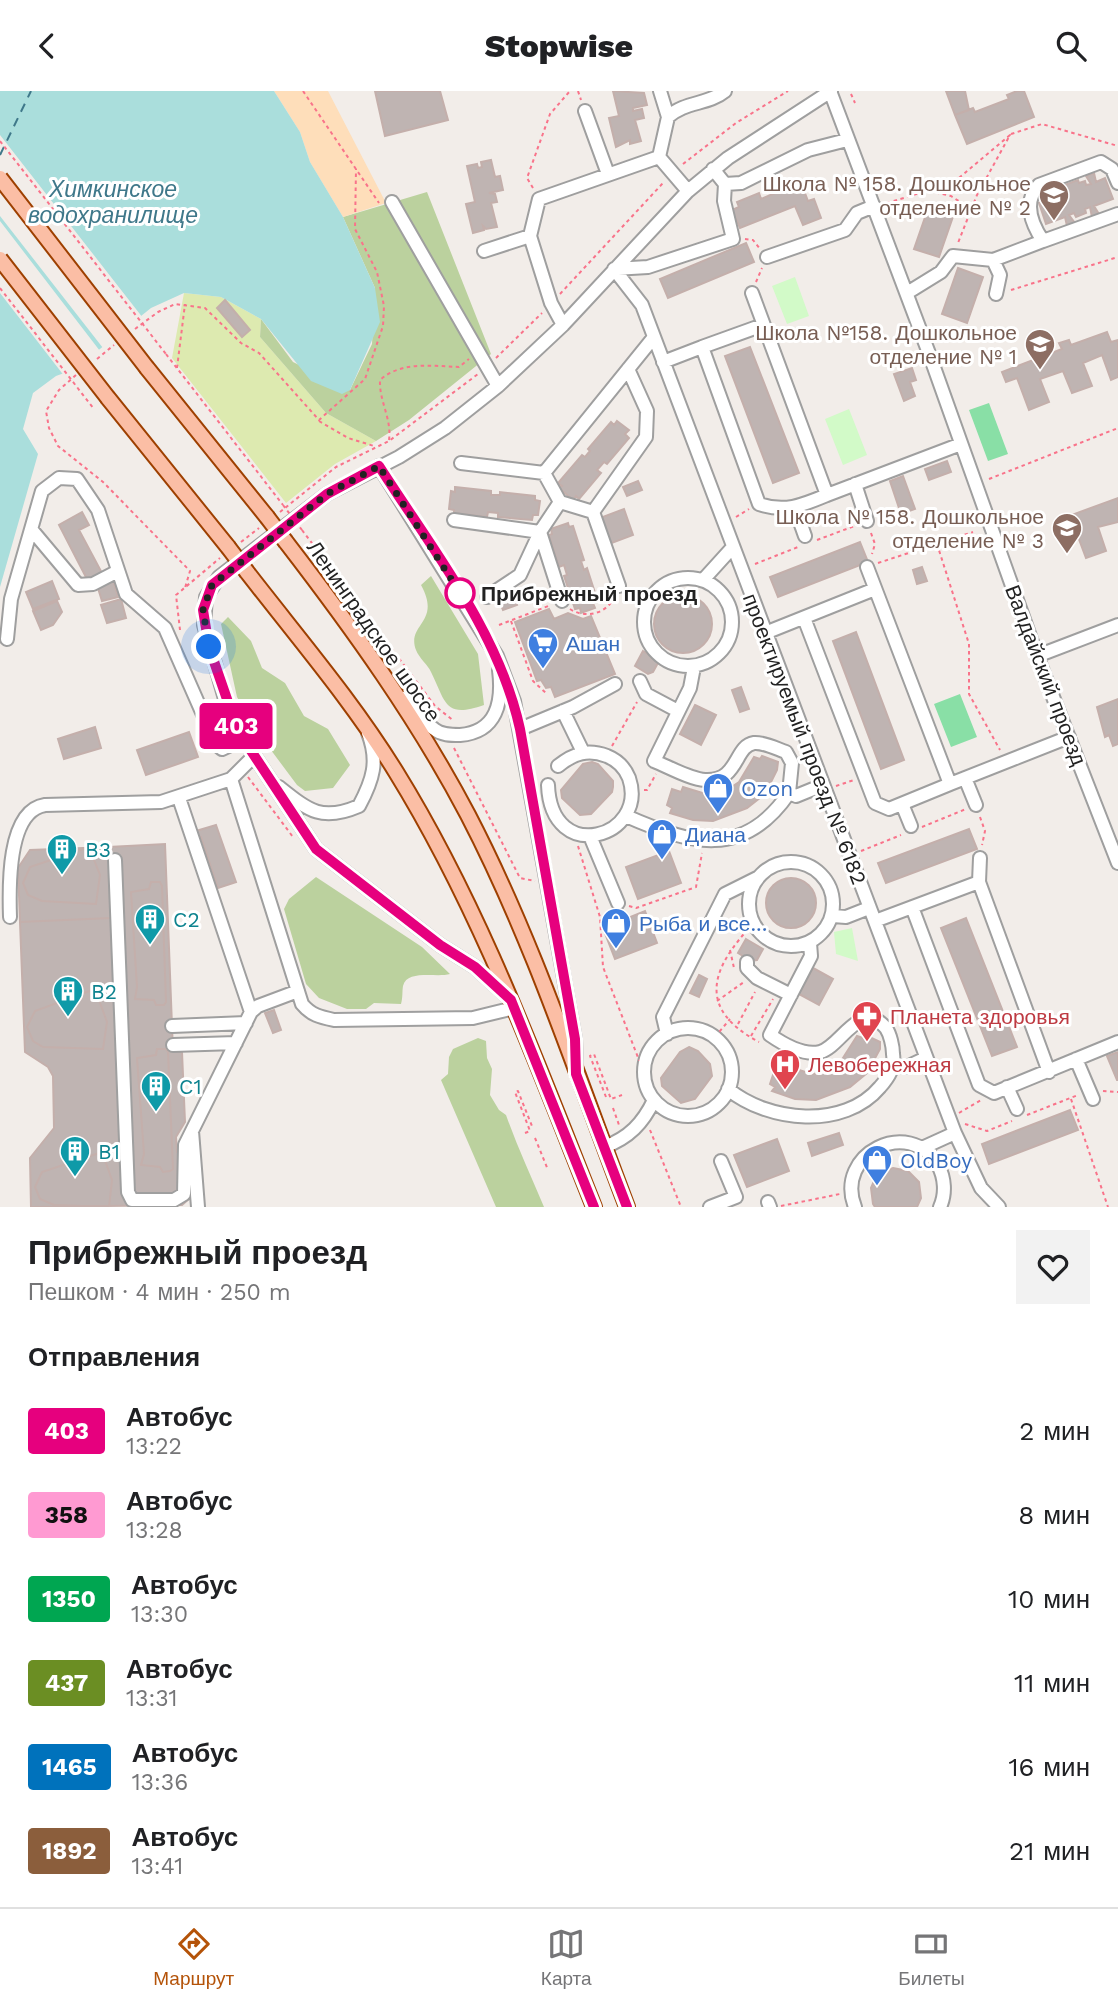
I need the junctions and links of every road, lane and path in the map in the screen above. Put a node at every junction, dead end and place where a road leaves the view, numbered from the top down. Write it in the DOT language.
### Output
graph roads {
  1 [pos="303,91"];
  2 [pos="570,91"];
  3 [pos="660,91"];
  4 [pos="725,91"];
  5 [pos="788,91"];
  6 [pos="830,91"];
  7 [pos="851,94"];
  8 [pos="855,103"];
  9 [pos="585,111"];
  10 [pos="668,117"];
  11 [pos="1010,135"];
  12 [pos="847,140"];
  13 [pos="0,141"];
  14 [pos="1118,146"];
  15 [pos="659,157"];
  16 [pos="356,169"];
  17 [pos="713,169"];
  18 [pos="673,173"];
  19 [pos="608,174"];
  20 [pos="0,178"];
  21 [pos="1118,183"];
  22 [pos="725,184"];
  23 [pos="928,190"];
  24 [pos="688,191"];
  25 [pos="540,199"];
  26 [pos="392,202"];
  27 [pos="878,205"];
  28 [pos="971,209"];
  29 [pos="1118,214"];
  30 [pos="401,218"];
  31 [pos="530,236"];
  32 [pos="733,239"];
  33 [pos="1042,240"];
  34 [pos="484,251"];
  35 [pos="953,256"];
  36 [pos="767,257"];
  37 [pos="1118,257"];
  38 [pos="0,259"];
  39 [pos="993,260"];
  40 [pos="614,269"];
  41 [pos="0,288"];
  42 [pos="752,293"];
  43 [pos="906,293"];
  44 [pos="996,294"];
  45 [pos="186,303"];
  46 [pos="551,303"];
  47 [pos="563,325"];
  48 [pos="763,325"];
  49 [pos="127,335"];
  50 [pos="654,337"];
  51 [pos="117,343"];
  52 [pos="702,347"];
  53 [pos="479,351"];
  54 [pos="97,359"];
  55 [pos="663,362"];
  56 [pos="487,366"];
  57 [pos="177,368"];
  58 [pos="628,369"];
  59 [pos="76,375"];
  60 [pos="498,386"];
  61 [pos="94,409"];
  62 [pos="318,420"];
  63 [pos="1118,428"];
  64 [pos="389,441"];
  65 [pos="961,444"];
  66 [pos="376,447"];
  67 [pos="461,463"];
  68 [pos="379,466"];
  69 [pos="544,473"];
  70 [pos="983,482"];
  71 [pos="855,484"];
  72 [pos="827,495"];
  73 [pos="560,502"];
  74 [pos="760,504"];
  75 [pos="795,508"];
  76 [pos="593,512"];
  77 [pos="454,520"];
  78 [pos="266,521"];
  79 [pos="867,521"];
  80 [pos="723,524"];
  81 [pos="31,529"];
  82 [pos="540,532"];
  83 [pos="973,532"];
  84 [pos="809,541"];
  85 [pos="937,544"];
  86 [pos="232,547"];
  87 [pos="732,548"];
  88 [pos="867,567"];
  89 [pos="740,569"];
  90 [pos="118,571"];
  91 [pos="703,580"];
  92 [pos="619,586"];
  93 [pos="875,589"];
  94 [pos="487,597"];
  95 [pos="562,601"];
  96 [pos="804,618"];
  97 [pos="499,625"];
  98 [pos="1118,625"];
  99 [pos="765,633"];
  100 [pos="7,639"];
  101 [pos="497,656"];
  102 [pos="1037,656"];
  103 [pos="694,667"];
  104 [pos="615,684"];
  105 [pos="641,686"];
  106 [pos="393,688"];
  107 [pos="547,694"];
  108 [pos="563,711"];
  109 [pos="678,711"];
  110 [pos="454,726"];
  111 [pos="366,728"];
  112 [pos="520,729"];
  113 [pos="1069,737"];
  114 [pos="243,739"];
  115 [pos="454,740"];
  116 [pos="583,752"];
  117 [pos="254,756"];
  118 [pos="606,756"];
  119 [pos="1006,762"];
  120 [pos="662,764"];
  121 [pos="558,765"];
  122 [pos="865,777"];
  123 [pos="965,778"];
  124 [pos="231,779"];
  125 [pos="271,780"];
  126 [pos="950,784"];
  127 [pos="548,785"];
  128 [pos="824,788"];
  129 [pos="632,791"];
  130 [pos="789,793"];
  131 [pos="179,798"];
  132 [pos="902,804"];
  133 [pos="976,806"];
  134 [pos="552,813"];
  135 [pos="626,816"];
  136 [pos="534,819"];
  137 [pos="564,827"];
  138 [pos="912,828"];
  139 [pos="900,835"];
  140 [pos="590,836"];
  141 [pos="704,841"];
  142 [pos="850,855"];
  143 [pos="980,858"];
  144 [pos="115,860"];
  145 [pos="1118,863"];
  146 [pos="757,878"];
  147 [pos="540,880"];
  148 [pos="979,882"];
  149 [pos="618,903"];
  150 [pos="912,907"];
  151 [pos="869,908"];
  152 [pos="833,916"];
  153 [pos="10,917"];
  154 [pos="875,921"];
  155 [pos="753,924"];
  156 [pos="810,943"];
  157 [pos="747,962"];
  158 [pos="761,980"];
  159 [pos="745,982"];
  160 [pos="298,991"];
  161 [pos="791,995"];
  162 [pos="773,997"];
  163 [pos="716,1001"];
  164 [pos="513,1004"];
  165 [pos="249,1017"];
  166 [pos="731,1019"];
  167 [pos="737,1025"];
  168 [pos="172,1026"];
  169 [pos="667,1034"];
  170 [pos="715,1037"];
  171 [pos="750,1037"];
  172 [pos="1118,1042"];
  173 [pos="236,1043"];
  174 [pos="173,1045"];
  175 [pos="784,1045"];
  176 [pos="926,1058"];
  177 [pos="1076,1059"];
  178 [pos="644,1063"];
  179 [pos="894,1065"];
  180 [pos="1049,1072"];
  181 [pos="576,1074"];
  182 [pos="1007,1087"];
  183 [pos="728,1089"];
  184 [pos="1118,1092"];
  185 [pos="994,1093"];
  186 [pos="1091,1094"];
  187 [pos="622,1095"];
  188 [pos="606,1097"];
  189 [pos="1070,1098"];
  190 [pos="654,1100"];
  191 [pos="613,1108"];
  192 [pos="1017,1109"];
  193 [pos="958,1114"];
  194 [pos="645,1118"];
  195 [pos="620,1125"];
  196 [pos="532,1126"];
  197 [pos="958,1128"];
  198 [pos="192,1131"];
  199 [pos="525,1133"];
  200 [pos="535,1138"];
  201 [pos="604,1147"];
  202 [pos="922,1149"];
  203 [pos="721,1161"];
  204 [pos="548,1170"];
  205 [pos="852,1192"];
  206 [pos="772,1205"];
  207 [pos="198,1207"];
  208 [pos="594,1207"];
  209 [pos="627,1207"];
  210 [pos="681,1207"];
  211 [pos="710,1207"];
  212 [pos="855,1207"];
  213 [pos="940,1207"];
  214 [pos="999,1207"];
  215 [pos="1108,1207"];
  1 -- 16 [label="path"];
  2 -- 25 [label="path"];
  3 -- 10 [label="street"];
  4 -- 10 [label="street"];
  5 -- 18 [label="path"];
  6 -- 12 [label="street, Валдайский проезд"];
  6 -- 17 [label="street"];
  7 -- 8 [label="path"];
  9 -- 19 [label="street"];
  10 -- 15 [label="street"];
  11 -- 14 [label="path"];
  11 -- 23 [label="path"];
  11 -- 28 [label="path"];
  12 -- 22 [label="street"];
  12 -- 27 [label="street, Валдайский проезд"];
  13 -- 57 [label="path, bridge"];
  15 -- 18 [label="street"];
  15 -- 19 [label="street"];
  16 -- 30 [label="path"];
  16 -- 62 [label="path"];
  17 -- 22 [label="street"];
  17 -- 24 [label="street"];
  18 -- 24 [label="street"];
  18 -- 46 [label="path"];
  19 -- 25 [label="street"];
  20 -- 78 [label="main road, Ленинградское шоссе, bridge"];
  21 -- 33 [label="street"];
  22 -- 32 [label="street"];
  23 -- 27 [label="path"];
  23 -- 28 [label="path"];
  24 -- 40 [label="street"];
  25 -- 31 [label="street"];
  26 -- 30 [label="street"];
  27 -- 36 [label="street"];
  27 -- 43 [label="street, Валдайский проезд"];
  28 -- 35 [label="path"];
  29 -- 33 [label="street"];
  30 -- 53 [label="street"];
  31 -- 34 [label="street"];
  31 -- 46 [label="street"];
  32 -- 36 [label="path"];
  32 -- 40 [label="street"];
  33 -- 39 [label="street"];
  35 -- 39 [label="street"];
  35 -- 43 [label="street"];
  36 -- 42 [label="path"];
  37 -- 44 [label="path"];
  38 -- 86 [label="main road, bridge"];
  39 -- 44 [label="street"];
  40 -- 47 [label="street"];
  40 -- 50 [label="street, проектируемый проезд № 6182"];
  41 -- 61 [label="path, bridge"];
  42 -- 48 [label="street"];
  43 -- 65 [label="street, Валдайский проезд"];
  45 -- 49 [label="path"];
  45 -- 57 [label="path"];
  45 -- 62 [label="path"];
  46 -- 47 [label="street"];
  46 -- 56 [label="path"];
  47 -- 60 [label="street"];
  48 -- 52 [label="street"];
  48 -- 72 [label="street"];
  50 -- 55 [label="street, проектируемый проезд № 6182"];
  50 -- 58 [label="street"];
  51 -- 54 [label="path"];
  52 -- 55 [label="street"];
  52 -- 74 [label="street"];
  53 -- 56 [label="street"];
  53 -- 64 [label="path"];
  55 -- 80 [label="street, проектируемый проезд № 6182"];
  56 -- 60 [label="street"];
  56 -- 64 [label="path"];
  57 -- 110 [label="path, bridge"];
  58 -- 69 [label="street"];
  58 -- 76 [label="street"];
  59 -- 86 [label="path"];
  60 -- 68 [label="street"];
  62 -- 66 [label="path"];
  63 -- 70 [label="path"];
  64 -- 66 [label="path"];
  65 -- 71 [label="street"];
  65 -- 102 [label="street, Валдайский проезд"];
  66 -- 78 [label="path"];
  67 -- 69 [label="street"];
  68 -- 101 [label="street"];
  68 -- 114 [label="street"];
  69 -- 73 [label="street"];
  71 -- 72 [label="street"];
  71 -- 79 [label="street"];
  72 -- 75 [label="street"];
  73 -- 76 [label="street"];
  73 -- 82 [label="street"];
  74 -- 75 [label="street"];
  74 -- 80 [label="path"];
  75 -- 84 [label="street"];
  76 -- 92 [label="street"];
  77 -- 82 [label="street"];
  78 -- 86 [label="path"];
  78 -- 106 [label="main road, Ленинградское шоссе, bridge"];
  79 -- 84 [label="path"];
  79 -- 88 [label="path"];
  80 -- 87 [label="street, проектируемый проезд № 6182"];
  81 -- 90 [label="street"];
  81 -- 90 [label="street"];
  81 -- 100 [label="street"];
  82 -- 94 [label="street"];
  82 -- 95 [label="street"];
  83 -- 85 [label="path"];
  84 -- 89 [label="path"];
  85 -- 88 [label="path"];
  85 -- 119 [label="path"];
  86 -- 111 [label="main road, bridge"];
  87 -- 89 [label="street, проектируемый проезд № 6182"];
  87 -- 91 [label="street"];
  88 -- 93 [label="street"];
  89 -- 99 [label="street, проектируемый проезд № 6182"];
  90 -- 114 [label="street"];
  91 -- 103 [label="street"];
  91 -- 103 [label="street"];
  93 -- 96 [label="street"];
  93 -- 126 [label="street"];
  96 -- 99 [label="street"];
  96 -- 122 [label="street"];
  97 -- 107 [label="path"];
  98 -- 102 [label="street"];
  99 -- 128 [label="street, проектируемый проезд № 6182"];
  101 -- 106 [label="street"];
  101 -- 112 [label="street"];
  102 -- 113 [label="street, Валдайский проезд"];
  103 -- 109 [label="street"];
  104 -- 108 [label="street"];
  105 -- 109 [label="street"];
  105 -- 118 [label="path"];
  106 -- 181 [label="main road, Ленинградское шоссе"];
  108 -- 112 [label="street"];
  108 -- 116 [label="street"];
  109 -- 120 [label="street"];
  111 -- 125 [label="street"];
  111 -- 164 [label="main road"];
  112 -- 136 [label="street"];
  113 -- 119 [label="street"];
  113 -- 145 [label="street, Валдайский проезд"];
  114 -- 117 [label="street"];
  115 -- 147 [label="path"];
  116 -- 118 [label="street"];
  116 -- 121 [label="street"];
  117 -- 124 [label="street"];
  117 -- 125 [label="street"];
  118 -- 129 [label="street"];
  119 -- 123 [label="street"];
  120 -- 129 [label="path"];
  120 -- 130 [label="street"];
  122 -- 128 [label="path"];
  122 -- 132 [label="street"];
  123 -- 126 [label="street"];
  123 -- 133 [label="street"];
  124 -- 131 [label="street"];
  124 -- 160 [label="street"];
  125 -- 164 [label="street"];
  126 -- 132 [label="street"];
  127 -- 134 [label="street"];
  128 -- 130 [label="street"];
  128 -- 142 [label="street, проектируемый проезд № 6182"];
  129 -- 135 [label="street"];
  130 -- 141 [label="street"];
  131 -- 153 [label="street"];
  131 -- 165 [label="street"];
  132 -- 138 [label="street"];
  133 -- 138 [label="path"];
  133 -- 143 [label="path"];
  134 -- 136 [label="street"];
  134 -- 137 [label="street"];
  135 -- 140 [label="street"];
  135 -- 141 [label="street"];
  136 -- 181 [label="street"];
  137 -- 140 [label="street"];
  137 -- 178 [label="path"];
  139 -- 142 [label="path"];
  140 -- 149 [label="street"];
  141 -- 149 [label="path"];
  142 -- 151 [label="street, проектируемый проезд № 6182"];
  143 -- 148 [label="street"];
  144 -- 198 [label="street"];
  146 -- 152 [label="street"];
  146 -- 155 [label="street"];
  146 -- 169 [label="street"];
  148 -- 150 [label="street"];
  148 -- 180 [label="street"];
  150 -- 154 [label="street"];
  150 -- 185 [label="street"];
  151 -- 152 [label="street"];
  151 -- 154 [label="street, проектируемый проезд № 6182"];
  152 -- 156 [label="street"];
  154 -- 176 [label="street, проектируемый проезд № 6182"];
  155 -- 156 [label="street"];
  155 -- 163 [label="path"];
  156 -- 161 [label="street"];
  157 -- 158 [label="street"];
  158 -- 161 [label="street"];
  158 -- 167 [label="path"];
  159 -- 163 [label="path"];
  160 -- 164 [label="street"];
  160 -- 165 [label="street"];
  161 -- 175 [label="street"];
  162 -- 171 [label="path"];
  163 -- 166 [label="path"];
  164 -- 208 [label="main road"];
  165 -- 168 [label="street"];
  165 -- 173 [label="street"];
  166 -- 167 [label="path"];
  166 -- 170 [label="path"];
  167 -- 171 [label="path"];
  169 -- 170 [label="street"];
  169 -- 178 [label="street"];
  170 -- 183 [label="street"];
  171 -- 175 [label="path"];
  172 -- 177 [label="street"];
  173 -- 174 [label="street"];
  173 -- 198 [label="street"];
  175 -- 179 [label="street"];
  176 -- 179 [label="street"];
  176 -- 197 [label="street, проектируемый проезд № 6182"];
  177 -- 180 [label="street"];
  177 -- 186 [label="street"];
  178 -- 190 [label="street"];
  179 -- 183 [label="street"];
  180 -- 182 [label="street"];
  181 -- 201 [label="main road, Ленинградское шоссе"];
  182 -- 185 [label="street"];
  182 -- 192 [label="street"];
  183 -- 190 [label="street"];
  184 -- 186 [label="path"];
  185 -- 193 [label="path"];
  186 -- 189 [label="path"];
  187 -- 188 [label="path"];
  189 -- 197 [label="path"];
  189 -- 215 [label="path"];
  190 -- 194 [label="street"];
  191 -- 195 [label="path"];
  194 -- 201 [label="street"];
  194 -- 210 [label="path"];
  196 -- 199 [label="path"];
  197 -- 202 [label="street"];
  197 -- 214 [label="street, проектируемый проезд № 6182"];
  198 -- 207 [label="street"];
  200 -- 204 [label="path"];
  201 -- 209 [label="main road, Ленинградское шоссе"];
  202 -- 205 [label="street"];
  202 -- 213 [label="street"];
  203 -- 211 [label="street"];
  205 -- 206 [label="path"];
  205 -- 212 [label="street"];
}
